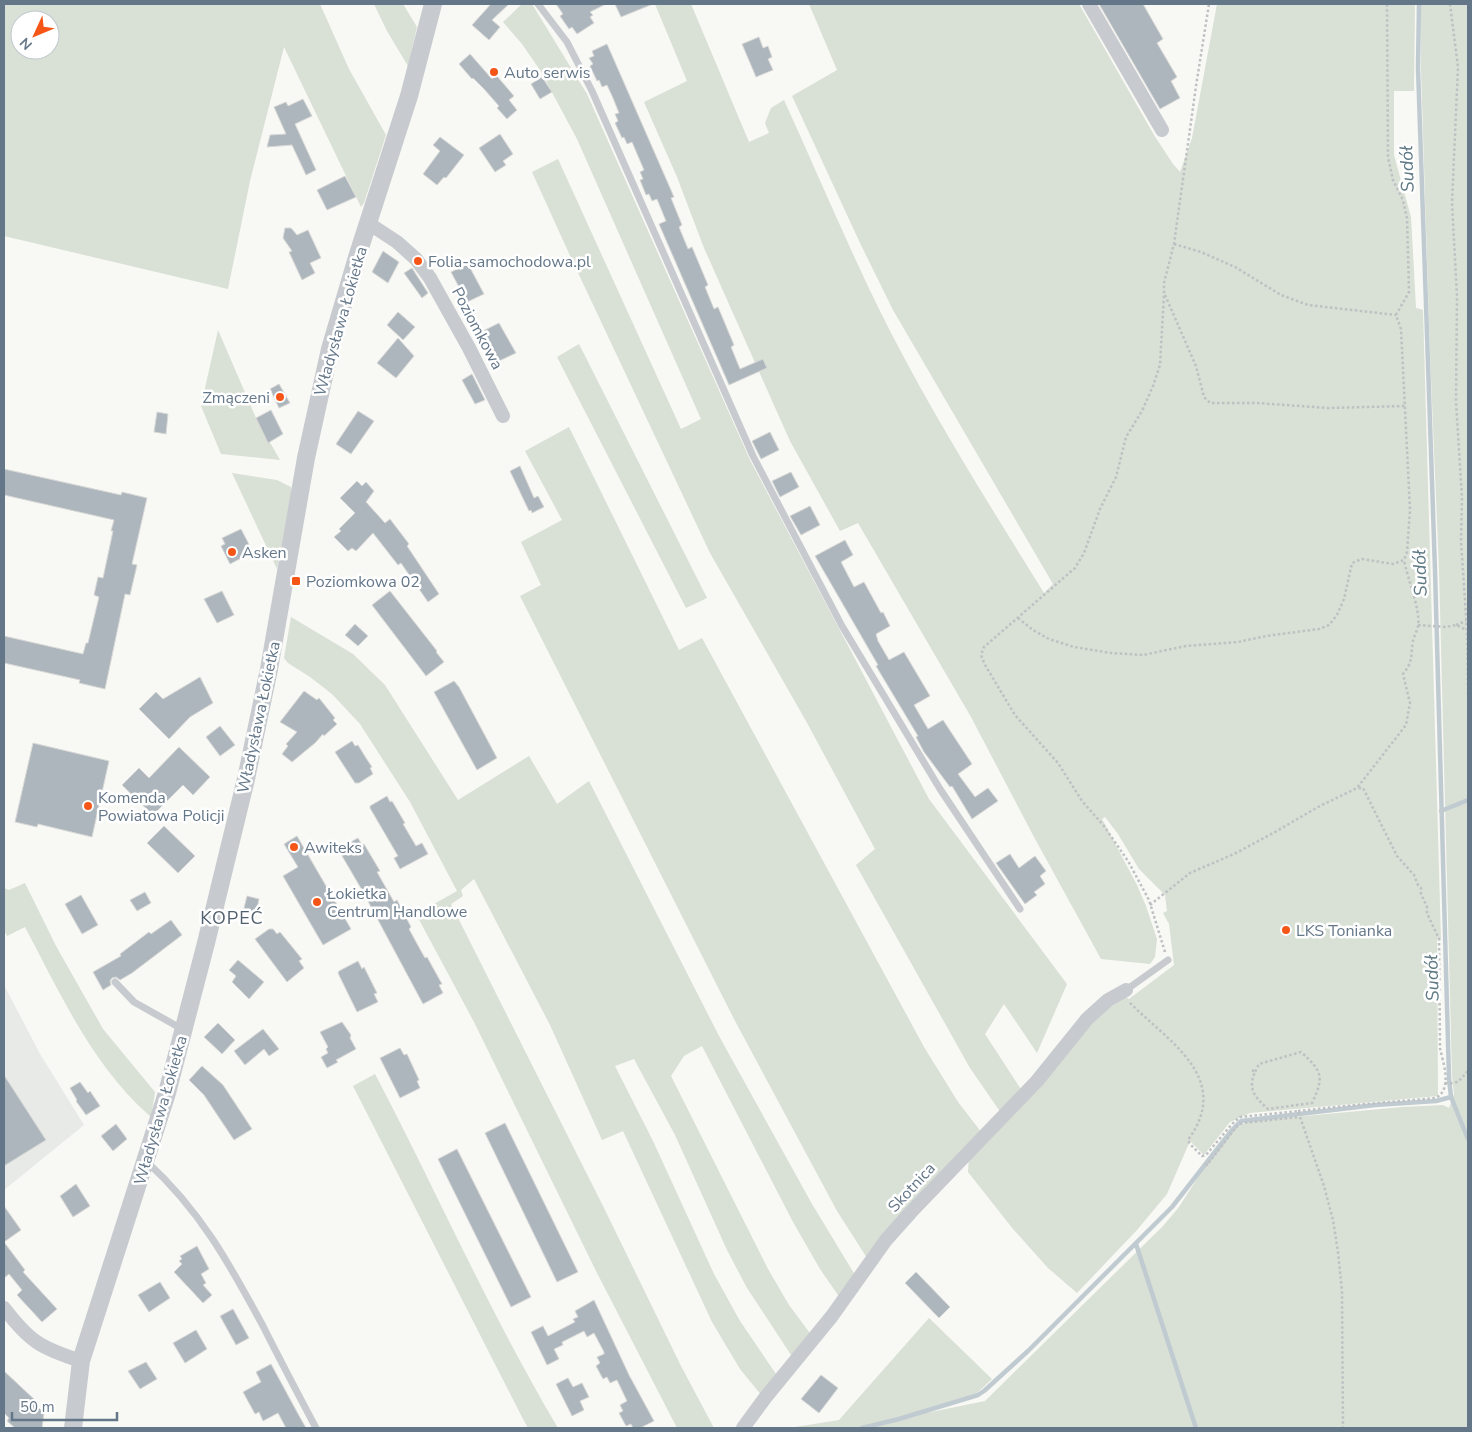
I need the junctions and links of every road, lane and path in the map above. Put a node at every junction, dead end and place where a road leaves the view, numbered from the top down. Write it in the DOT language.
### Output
graph roads {
  1 [pos="433,4"];
  2 [pos="538,4"];
  3 [pos="1089,4"];
  4 [pos="1209,4"];
  5 [pos="1387,4"];
  6 [pos="1450,4"];
  7 [pos="1162,130"];
  8 [pos="368,223"];
  9 [pos="1174,244"];
  10 [pos="1164,294"];
  11 [pos="1396,315"];
  12 [pos="1405,406"];
  13 [pos="503,416"];
  14 [pos="1404,560"];
  15 [pos="1018,618"];
  16 [pos="1466,621"];
  17 [pos="1418,625"];
  18 [pos="1456,625"];
  19 [pos="1467,630"];
  20 [pos="1468,696"];
  21 [pos="1358,788"];
  22 [pos="1150,905"];
  23 [pos="1020,908"];
  24 [pos="1168,960"];
  25 [pos="116,982"];
  26 [pos="1123,992"];
  27 [pos="183,1030"];
  28 [pos="1468,1070"];
  29 [pos="1254,1071"];
  30 [pos="1446,1083"];
  31 [pos="1299,1114"];
  32 [pos="1204,1157"];
  33 [pos="146,1161"];
  34 [pos="4,1308"];
  35 [pos="81,1361"];
  36 [pos="73,1428"];
  37 [pos="316,1428"];
  38 [pos="743,1428"];
  39 [pos="1343,1428"];
  1 -- 8 [label="street, Władysława Łokietka"];
  2 -- 23 [label="lane"];
  3 -- 7 [label="street"];
  4 -- 9 [label="path"];
  5 -- 11 [label="path"];
  6 -- 16 [label="path"];
  8 -- 13 [label="street, Poziomkowa"];
  8 -- 27 [label="street, Władysława Łokietka"];
  9 -- 10 [label="path"];
  9 -- 11 [label="path"];
  10 -- 12 [label="path"];
  10 -- 15 [label="path"];
  11 -- 12 [label="path"];
  12 -- 14 [label="path"];
  14 -- 15 [label="path"];
  14 -- 17 [label="path"];
  15 -- 22 [label="path"];
  16 -- 18 [label="path"];
  16 -- 19 [label="path"];
  17 -- 18 [label="path"];
  17 -- 21 [label="path"];
  18 -- 19 [label="path"];
  19 -- 20 [label="path"];
  21 -- 22 [label="path"];
  21 -- 30 [label="path"];
  22 -- 24 [label="path"];
  24 -- 26 [label="lane"];
  25 -- 27 [label="lane"];
  26 -- 32 [label="path"];
  26 -- 38 [label="street, Skotnica"];
  27 -- 33 [label="street, Władysława Łokietka"];
  28 -- 30 [label="path"];
  29 -- 29 [label="path"];
  30 -- 31 [label="path"];
  31 -- 32 [label="path"];
  31 -- 32 [label="path"];
  31 -- 39 [label="path"];
  33 -- 35 [label="street, Władysława Łokietka"];
  33 -- 37 [label="lane"];
  34 -- 35 [label="street"];
  35 -- 36 [label="street, Władysława Łokietka"];
}
